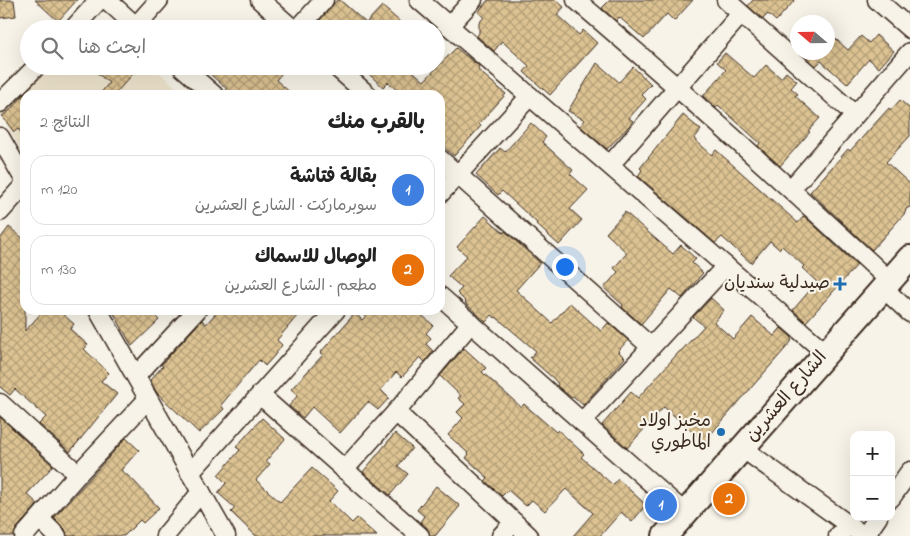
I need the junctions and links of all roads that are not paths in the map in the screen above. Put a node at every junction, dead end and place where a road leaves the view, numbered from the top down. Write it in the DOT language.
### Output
graph roads {
  1 [pos="99,0"];
  2 [pos="107,0"];
  3 [pos="158,0"];
  4 [pos="260,0"];
  5 [pos="324,0"];
  6 [pos="419,0"];
  7 [pos="473,0"];
  8 [pos="576,0"];
  9 [pos="726,0"];
  10 [pos="877,0"];
  11 [pos="741,14"];
  12 [pos="81,20"];
  13 [pos="130,20"];
  14 [pos="143,20"];
  15 [pos="283,20"];
  16 [pos="306,20"];
  17 [pos="442,20"];
  18 [pos="445,23"];
  19 [pos="449,26"];
  20 [pos="910,29"];
  21 [pos="910,52"];
  22 [pos="28,75"];
  23 [pos="192,75"];
  24 [pos="345,75"];
  25 [pos="677,87"];
  26 [pos="208,90"];
  27 [pos="362,90"];
  28 [pos="530,96"];
  29 [pos="0,103"];
  30 [pos="855,114"];
  31 [pos="0,137"];
  32 [pos="445,163"];
  33 [pos="610,165"];
  34 [pos="20,174"];
  35 [pos="458,175"];
  36 [pos="20,189"];
  37 [pos="445,189"];
  38 [pos="791,189"];
  39 [pos="0,212"];
  40 [pos="910,258"];
  41 [pos="726,266"];
  42 [pos="886,285"];
  43 [pos="445,300"];
  44 [pos="910,313"];
  45 [pos="101,315"];
  46 [pos="192,315"];
  47 [pos="332,315"];
  48 [pos="471,323"];
  49 [pos="651,346"];
  50 [pos="826,353"];
  51 [pos="136,376"];
  52 [pos="261,396"];
  53 [pos="148,399"];
  54 [pos="1,405"];
  55 [pos="396,412"];
  56 [pos="582,422"];
  57 [pos="742,448"];
  58 [pos="344,470"];
  59 [pos="910,470"];
  60 [pos="190,473"];
  61 [pos="78,474"];
  62 [pos="201,492"];
  63 [pos="895,492"];
  64 [pos="685,513"];
  65 [pos="40,519"];
  66 [pos="875,521"];
  67 [pos="514,522"];
  68 [pos="844,530"];
  69 [pos="24,536"];
  70 [pos="57,536"];
  71 [pos="165,536"];
  72 [pos="226,536"];
  73 [pos="420,536"];
  74 [pos="502,536"];
  75 [pos="529,536"];
  76 [pos="665,536"];
  77 [pos="864,536"];
  1 -- 12 [label="street"];
  2 -- 13 [label="street"];
  3 -- 14 [label="street"];
  4 -- 15 [label="street"];
  5 -- 16 [label="street"];
  6 -- 17 [label="street"];
  7 -- 19 [label="street"];
  8 -- 25 [label="street"];
  9 -- 11 [label="street"];
  10 -- 20 [label="street"];
  11 -- 25 [label="street"];
  11 -- 30 [label="street"];
  18 -- 19 [label="street"];
  19 -- 28 [label="street"];
  21 -- 30 [label="street"];
  22 -- 29 [label="street"];
  23 -- 26 [label="street"];
  24 -- 27 [label="street"];
  25 -- 33 [label="street"];
  25 -- 38 [label="street"];
  28 -- 33 [label="street"];
  28 -- 35 [label="street"];
  30 -- 38 [label="street"];
  31 -- 34 [label="street"];
  32 -- 35 [label="street"];
  33 -- 41 [label="street"];
  35 -- 37 [label="street"];
  35 -- 49 [label="street"];
  36 -- 39 [label="street"];
  38 -- 42 [label="street"];
  40 -- 42 [label="street, الشارع العشرين"];
  41 -- 49 [label="street"];
  41 -- 50 [label="street"];
  42 -- 44 [label="street"];
  42 -- 50 [label="street, الشارع العشرين"];
  43 -- 48 [label="street"];
  45 -- 51 [label="street"];
  46 -- 51 [label="street"];
  47 -- 52 [label="street"];
  48 -- 55 [label="street"];
  48 -- 56 [label="street"];
  49 -- 56 [label="street"];
  50 -- 57 [label="street, الشارع العشرين"];
  51 -- 53 [label="street"];
  52 -- 58 [label="street"];
  52 -- 60 [label="street"];
  53 -- 60 [label="street"];
  53 -- 61 [label="street"];
  54 -- 61 [label="street"];
  55 -- 58 [label="street"];
  55 -- 67 [label="street"];
  56 -- 64 [label="street"];
  57 -- 64 [label="street, الشارع العشرين"];
  57 -- 68 [label="street"];
  58 -- 73 [label="street"];
  59 -- 63 [label="street"];
  60 -- 62 [label="street"];
  61 -- 65 [label="street"];
  62 -- 71 [label="street"];
  62 -- 72 [label="street"];
  64 -- 76 [label="street, الشارع العشرين"];
  65 -- 69 [label="street"];
  65 -- 70 [label="street"];
  66 -- 77 [label="street"];
  67 -- 74 [label="street"];
  67 -- 75 [label="street"];
  68 -- 77 [label="street"];
}
